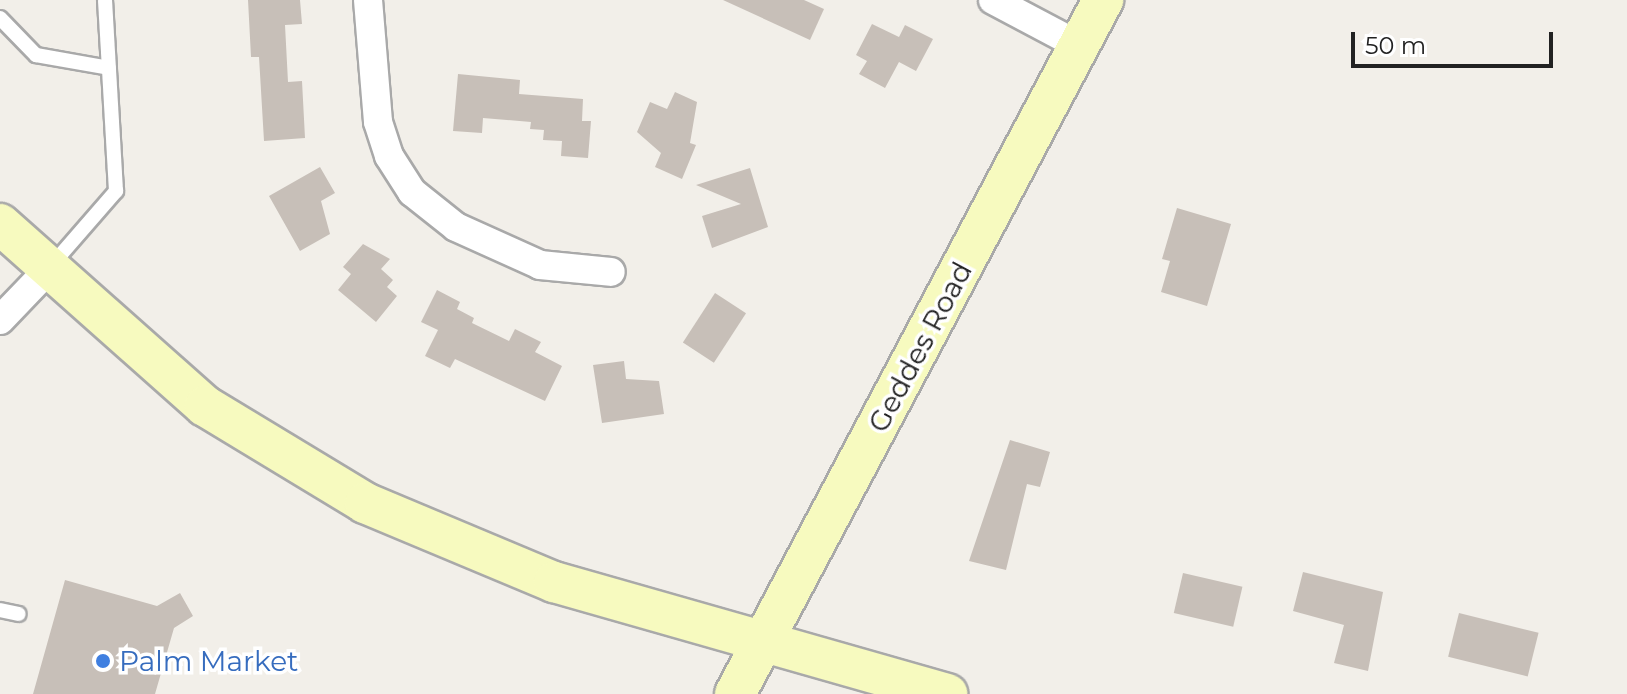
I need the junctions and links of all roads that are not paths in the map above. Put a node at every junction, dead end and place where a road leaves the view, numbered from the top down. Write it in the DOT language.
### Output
graph roads {
  1 [pos="105,0"];
  2 [pos="368,0"];
  3 [pos="993,0"];
  4 [pos="1103,0"];
  5 [pos="0,18"];
  6 [pos="1080,46"];
  7 [pos="109,68"];
  8 [pos="0,224"];
  9 [pos="47,271"];
  10 [pos="611,272"];
  11 [pos="0,320"];
  12 [pos="0,610"];
  13 [pos="19,614"];
  14 [pos="762,642"];
  15 [pos="735,694"];
  16 [pos="947,694"];
  1 -- 7 [label="lane"];
  2 -- 10 [label="street"];
  3 -- 6 [label="street"];
  4 -- 6 [label="main road, Geddes Road"];
  5 -- 7 [label="lane"];
  6 -- 14 [label="main road, Geddes Road"];
  7 -- 9 [label="lane"];
  8 -- 9 [label="main road"];
  9 -- 11 [label="street"];
  9 -- 14 [label="main road"];
  12 -- 13 [label="lane"];
  14 -- 15 [label="main road, Geddes Road"];
  14 -- 16 [label="main road"];
}
